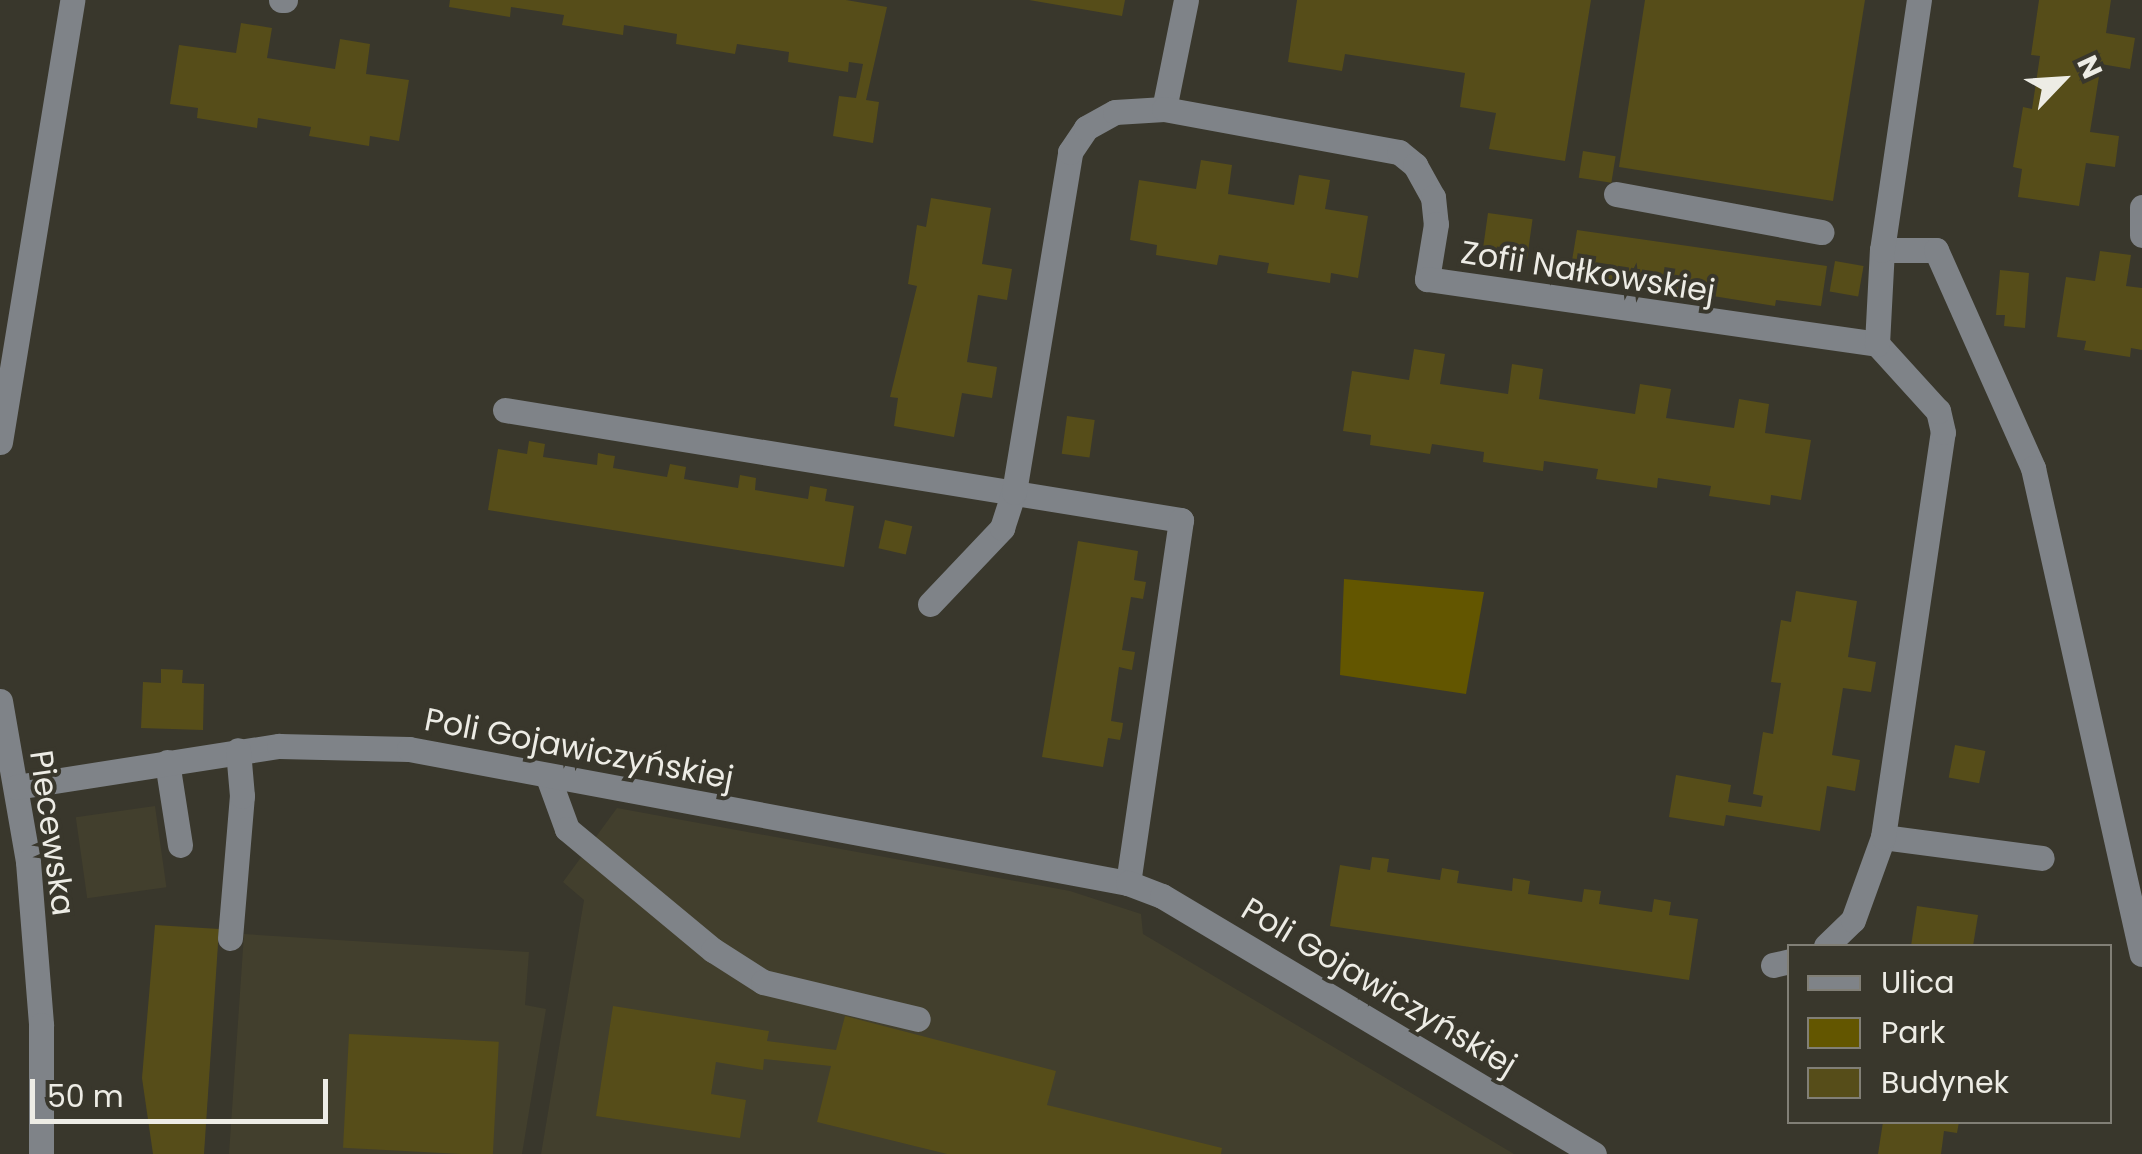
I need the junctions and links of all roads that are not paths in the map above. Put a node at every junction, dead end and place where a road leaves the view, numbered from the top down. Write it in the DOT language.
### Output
graph roads {
  1 [pos="72,0"];
  2 [pos="1186,0"];
  3 [pos="1919,0"];
  4 [pos="1164,108"];
  5 [pos="1616,194"];
  6 [pos="2142,206"];
  7 [pos="1822,232"];
  8 [pos="2142,235"];
  9 [pos="1882,250"];
  10 [pos="1877,344"];
  11 [pos="505,410"];
  12 [pos="0,442"];
  13 [pos="1014,492"];
  14 [pos="930,604"];
  15 [pos="0,701"];
  16 [pos="4,750"];
  17 [pos="238,750"];
  18 [pos="167,762"];
  19 [pos="548,777"];
  20 [pos="16,787"];
  21 [pos="1883,837"];
  22 [pos="180,845"];
  23 [pos="2042,858"];
  24 [pos="1128,883"];
  25 [pos="230,938"];
  26 [pos="1828,944"];
  27 [pos="2142,954"];
  28 [pos="918,1019"];
  29 [pos="41,1154"];
  30 [pos="1594,1154"];
  1 -- 12 [label="street"];
  2 -- 4 [label="street"];
  3 -- 9 [label="street"];
  4 -- 10 [label="street, Zofii Nałkowskiej"];
  4 -- 13 [label="street"];
  5 -- 7 [label="street"];
  6 -- 8 [label="street"];
  9 -- 10 [label="street"];
  9 -- 27 [label="street"];
  10 -- 21 [label="street"];
  11 -- 13 [label="street"];
  13 -- 14 [label="street"];
  13 -- 24 [label="street"];
  15 -- 16 [label="street, Piecewska"];
  16 -- 20 [label="street, Piecewska"];
  17 -- 18 [label="street, Poli Gojawiczyńskiej"];
  17 -- 19 [label="street, Poli Gojawiczyńskiej"];
  17 -- 25 [label="street"];
  18 -- 20 [label="street, Poli Gojawiczyńskiej"];
  18 -- 22 [label="street"];
  19 -- 24 [label="street, Poli Gojawiczyńskiej"];
  19 -- 28 [label="street"];
  20 -- 29 [label="street, Piecewska"];
  21 -- 23 [label="street"];
  21 -- 26 [label="street"];
  24 -- 30 [label="street, Poli Gojawiczyńskiej"];
}
